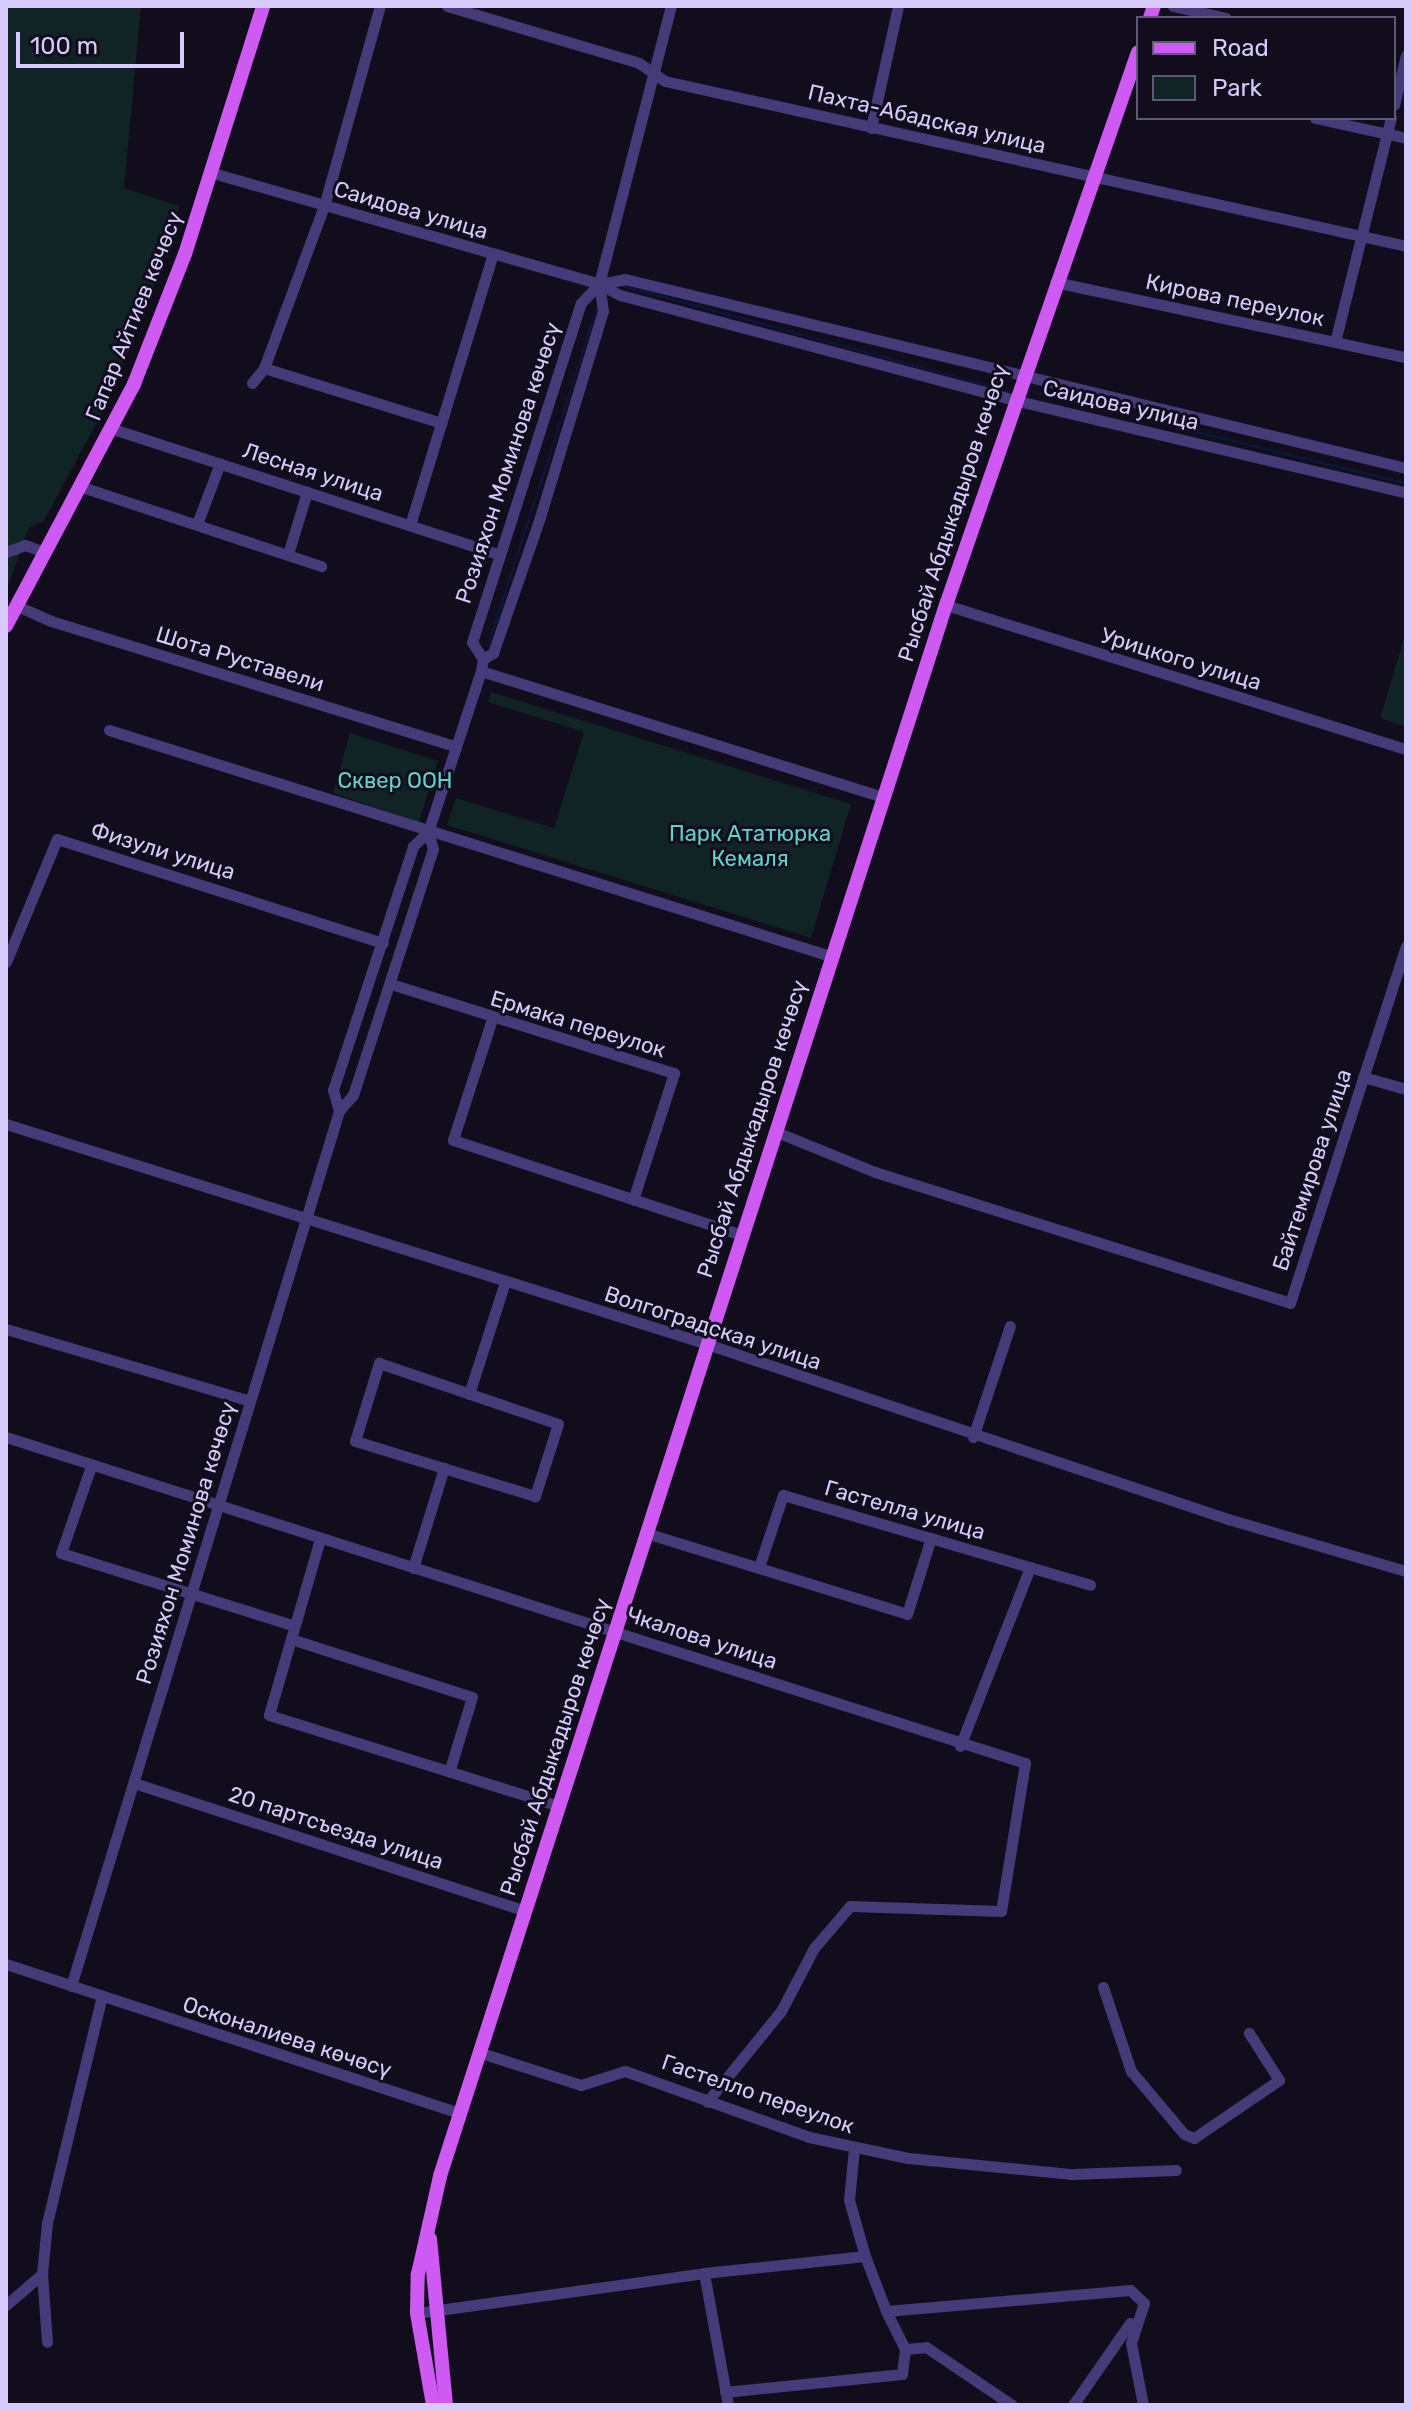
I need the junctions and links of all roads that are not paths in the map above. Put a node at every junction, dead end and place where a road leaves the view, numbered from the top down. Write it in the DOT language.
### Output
graph roads {
  1 [pos="263,6"];
  2 [pos="380,6"];
  3 [pos="447,6"];
  4 [pos="671,6"];
  5 [pos="898,6"];
  6 [pos="1173,6"];
  7 [pos="1217,16"];
  8 [pos="1406,56"];
  9 [pos="654,74"];
  10 [pos="1134,78"];
  11 [pos="1396,97"];
  12 [pos="1324,120"];
  13 [pos="1390,120"];
  14 [pos="871,128"];
  15 [pos="1387,134"];
  16 [pos="1406,138"];
  17 [pos="213,173"];
  18 [pos="1094,177"];
  19 [pos="324,206"];
  20 [pos="1361,236"];
  21 [pos="1406,246"];
  22 [pos="493,254"];
  23 [pos="1055,282"];
  24 [pos="599,284"];
  25 [pos="1335,342"];
  26 [pos="1406,357"];
  27 [pos="264,368"];
  28 [pos="1022,377"];
  29 [pos="252,383"];
  30 [pos="1014,400"];
  31 [pos="442,423"];
  32 [pos="113,429"];
  33 [pos="220,463"];
  34 [pos="1406,468"];
  35 [pos="82,487"];
  36 [pos="307,492"];
  37 [pos="1406,493"];
  38 [pos="197,524"];
  39 [pos="410,525"];
  40 [pos="6,552"];
  41 [pos="44,552"];
  42 [pos="288,554"];
  43 [pos="500,555"];
  44 [pos="321,566"];
  45 [pos="15,605"];
  46 [pos="946,605"];
  47 [pos="6,626"];
  48 [pos="482,665"];
  49 [pos="109,730"];
  50 [pos="456,746"];
  51 [pos="1406,749"];
  52 [pos="883,797"];
  53 [pos="428,832"];
  54 [pos="383,943"];
  55 [pos="1406,946"];
  56 [pos="830,956"];
  57 [pos="6,962"];
  58 [pos="391,984"];
  59 [pos="492,1019"];
  60 [pos="1363,1077"];
  61 [pos="1406,1089"];
  62 [pos="339,1111"];
  63 [pos="6,1124"];
  64 [pos="774,1131"];
  65 [pos="633,1200"];
  66 [pos="307,1220"];
  67 [pos="742,1235"];
  68 [pos="505,1282"];
  69 [pos="1010,1326"];
  70 [pos="6,1329"];
  71 [pos="707,1344"];
  72 [pos="469,1394"];
  73 [pos="250,1401"];
  74 [pos="6,1437"];
  75 [pos="973,1437"];
  76 [pos="91,1466"];
  77 [pos="444,1468"];
  78 [pos="217,1506"];
  79 [pos="646,1533"];
  80 [pos="931,1538"];
  81 [pos="320,1539"];
  82 [pos="759,1567"];
  83 [pos="1030,1567"];
  84 [pos="413,1568"];
  85 [pos="1406,1571"];
  86 [pos="1090,1585"];
  87 [pos="191,1596"];
  88 [pos="292,1625"];
  89 [pos="615,1631"];
  90 [pos="291,1639"];
  91 [pos="960,1746"];
  92 [pos="449,1772"];
  93 [pos="134,1783"];
  94 [pos="559,1806"];
  95 [pos="526,1911"];
  96 [pos="6,1964"];
  97 [pos="71,1986"];
  98 [pos="1103,1987"];
  99 [pos="102,1996"];
  100 [pos="1249,2033"];
  101 [pos="478,2052"];
  102 [pos="707,2102"];
  103 [pos="460,2113"];
  104 [pos="854,2148"];
  105 [pos="1176,2170"];
  106 [pos="429,2227"];
  107 [pos="865,2256"];
  108 [pos="704,2273"];
  109 [pos="42,2274"];
  110 [pos="1144,2303"];
  111 [pos="6,2305"];
  112 [pos="437,2311"];
  113 [pos="886,2311"];
  114 [pos="417,2313"];
  115 [pos="47,2342"];
  116 [pos="905,2349"];
  117 [pos="726,2399"];
  118 [pos="433,2405"];
  119 [pos="446,2405"];
  120 [pos="1012,2405"];
  121 [pos="1073,2405"];
  122 [pos="1143,2405"];
  1 -- 17 [label="main road, Гапар Айтиев көчөсү"];
  2 -- 19 [label="street"];
  3 -- 9 [label="street, Пахта-Абадская улица"];
  4 -- 9 [label="street, Розияхон Моминова көчөсү"];
  5 -- 14 [label="street"];
  6 -- 7 [label="street"];
  8 -- 11 [label="street"];
  9 -- 14 [label="street, Пахта-Абадская улица"];
  9 -- 24 [label="street, Розияхон Моминова көчөсү"];
  10 -- 18 [label="main road, Рысбай Абдыкадыров көчөсү"];
  12 -- 15 [label="street"];
  13 -- 15 [label="street"];
  14 -- 18 [label="street, Пахта-Абадская улица"];
  15 -- 16 [label="street"];
  15 -- 20 [label="street"];
  17 -- 19 [label="street, Саидова улица"];
  17 -- 32 [label="main road, Гапар Айтиев көчөсү"];
  18 -- 20 [label="street, Пахта-Абадская улица"];
  18 -- 23 [label="main road, Рысбай Абдыкадыров көчөсү"];
  19 -- 22 [label="street, Саидова улица"];
  19 -- 27 [label="street"];
  20 -- 21 [label="street, Пахта-Абадская улица"];
  20 -- 25 [label="street"];
  22 -- 24 [label="street, Саидова улица"];
  22 -- 31 [label="street"];
  23 -- 25 [label="street, Кирова переулок"];
  23 -- 28 [label="main road, Рысбай Абдыкадыров көчөсү"];
  24 -- 28 [label="street, Саидова улица"];
  24 -- 30 [label="street, Саидова улица"];
  24 -- 43 [label="street, Розияхон Моминова көчөсү"];
  24 -- 48 [label="street, Розияхон Моминова көчөсү"];
  25 -- 26 [label="street, Кирова переулок"];
  27 -- 29 [label="street"];
  27 -- 31 [label="street"];
  28 -- 30 [label="main road, Рысбай Абдыкадыров көчөсү"];
  28 -- 34 [label="street, Саидова улица"];
  30 -- 37 [label="street, Саидова улица"];
  30 -- 46 [label="main road, Рысбай Абдыкадыров көчөсү"];
  31 -- 39 [label="street"];
  32 -- 33 [label="street, Лесная улица"];
  32 -- 35 [label="main road, Гапар Айтиев көчөсү"];
  33 -- 36 [label="street, Лесная улица"];
  33 -- 38 [label="street"];
  35 -- 38 [label="street"];
  35 -- 41 [label="main road, Гапар Айтиев көчөсү"];
  36 -- 39 [label="street, Лесная улица"];
  36 -- 42 [label="street"];
  38 -- 42 [label="street"];
  39 -- 43 [label="street, Лесная улица"];
  40 -- 41 [label="street"];
  41 -- 45 [label="main road, Гапар Айтиев көчөсү"];
  42 -- 44 [label="street"];
  43 -- 48 [label="street, Розияхон Моминова көчөсү"];
  45 -- 47 [label="main road, Гапар Айтиев көчөсү"];
  45 -- 50 [label="street, Шота Руставели"];
  46 -- 51 [label="street, Урицкого улица"];
  46 -- 52 [label="main road, Рысбай Абдыкадыров көчөсү"];
  48 -- 50 [label="street, Розияхон Моминова көчөсү"];
  48 -- 52 [label="street"];
  49 -- 53 [label="street"];
  50 -- 53 [label="street, Розияхон Моминова көчөсү"];
  52 -- 56 [label="main road, Рысбай Абдыкадыров көчөсү"];
  53 -- 54 [label="street, Розияхон Моминова көчөсү"];
  53 -- 56 [label="street"];
  53 -- 58 [label="street, Розияхон Моминова көчөсү"];
  54 -- 57 [label="street, Физули улица"];
  54 -- 62 [label="street, Розияхон Моминова көчөсү"];
  55 -- 60 [label="street, Байтемирова улица"];
  56 -- 64 [label="main road, Рысбай Абдыкадыров көчөсү"];
  58 -- 59 [label="street, Ермака переулок"];
  58 -- 62 [label="street, Розияхон Моминова көчөсү"];
  59 -- 65 [label="street"];
  59 -- 65 [label="street, Ермака переулок"];
  60 -- 61 [label="street"];
  60 -- 64 [label="street, Байтемирова улица"];
  62 -- 66 [label="street, Розияхон Моминова көчөсү"];
  63 -- 66 [label="street, Волгоградская улица"];
  64 -- 67 [label="main road, Рысбай Абдыкадыров көчөсү"];
  65 -- 67 [label="street"];
  66 -- 68 [label="street, Волгоградская улица"];
  66 -- 73 [label="street, Розияхон Моминова көчөсү"];
  67 -- 71 [label="main road, Рысбай Абдыкадыров көчөсү"];
  68 -- 71 [label="street, Волгоградская улица"];
  68 -- 72 [label="street"];
  69 -- 75 [label="street"];
  70 -- 73 [label="street"];
  71 -- 75 [label="street, Волгоградская улица"];
  71 -- 79 [label="main road, Рысбай Абдыкадыров көчөсү"];
  72 -- 77 [label="street"];
  72 -- 77 [label="street"];
  73 -- 78 [label="street, Розияхон Моминова көчөсү"];
  74 -- 76 [label="street, Чкалова улица"];
  75 -- 85 [label="street, Волгоградская улица"];
  76 -- 78 [label="street, Чкалова улица"];
  76 -- 87 [label="street"];
  77 -- 84 [label="street"];
  78 -- 81 [label="street, Чкалова улица"];
  78 -- 87 [label="street, Розияхон Моминова көчөсү"];
  79 -- 82 [label="street"];
  79 -- 89 [label="main road, Рысбай Абдыкадыров көчөсү"];
  80 -- 82 [label="street, Гастелла улица"];
  80 -- 82 [label="street"];
  80 -- 83 [label="street, Гастелла улица"];
  81 -- 84 [label="street, Чкалова улица"];
  81 -- 88 [label="street"];
  83 -- 86 [label="street, Гастелла улица"];
  83 -- 91 [label="street"];
  84 -- 89 [label="street, Чкалова улица"];
  87 -- 88 [label="street"];
  87 -- 93 [label="street, Розияхон Моминова көчөсү"];
  88 -- 90 [label="street"];
  89 -- 91 [label="street, Чкалова улица"];
  89 -- 94 [label="main road, Рысбай Абдыкадыров көчөсү"];
  90 -- 92 [label="street"];
  90 -- 92 [label="street"];
  91 -- 102 [label="street, Чкалова улица"];
  92 -- 94 [label="street"];
  93 -- 95 [label="street, 20 партсъезда улица"];
  93 -- 97 [label="street, Розияхон Моминова көчөсү"];
  94 -- 95 [label="main road, Рысбай Абдыкадыров көчөсү"];
  95 -- 101 [label="main road, Рысбай Абдыкадыров көчөсү"];
  96 -- 97 [label="street, Осконалиева көчөсү"];
  97 -- 99 [label="street, Осконалиева көчөсү"];
  98 -- 100 [label="street"];
  99 -- 103 [label="street, Осконалиева көчөсү"];
  99 -- 109 [label="street"];
  101 -- 102 [label="street, Гастелло переулок"];
  101 -- 103 [label="main road, Рысбай Абдыкадыров көчөсү"];
  102 -- 104 [label="street, Гастелло переулок"];
  103 -- 106 [label="main road, Рысбай Абдыкадыров көчөсү"];
  104 -- 105 [label="street, Гастелло переулок"];
  104 -- 107 [label="street"];
  106 -- 112 [label="main road, Рысбай Абдыкадыров көчөсү"];
  106 -- 114 [label="main road, Рысбай Абдыкадыров көчөсү"];
  107 -- 108 [label="street"];
  107 -- 113 [label="street"];
  108 -- 112 [label="street"];
  108 -- 117 [label="street"];
  109 -- 111 [label="street"];
  109 -- 115 [label="street"];
  110 -- 113 [label="street"];
  110 -- 121 [label="street"];
  110 -- 122 [label="street"];
  112 -- 114 [label="street"];
  112 -- 119 [label="main road, Рысбай Абдыкадыров көчөсү"];
  113 -- 116 [label="street"];
  114 -- 118 [label="main road, Рысбай Абдыкадыров көчөсү"];
  116 -- 117 [label="street"];
  116 -- 120 [label="street"];
}
